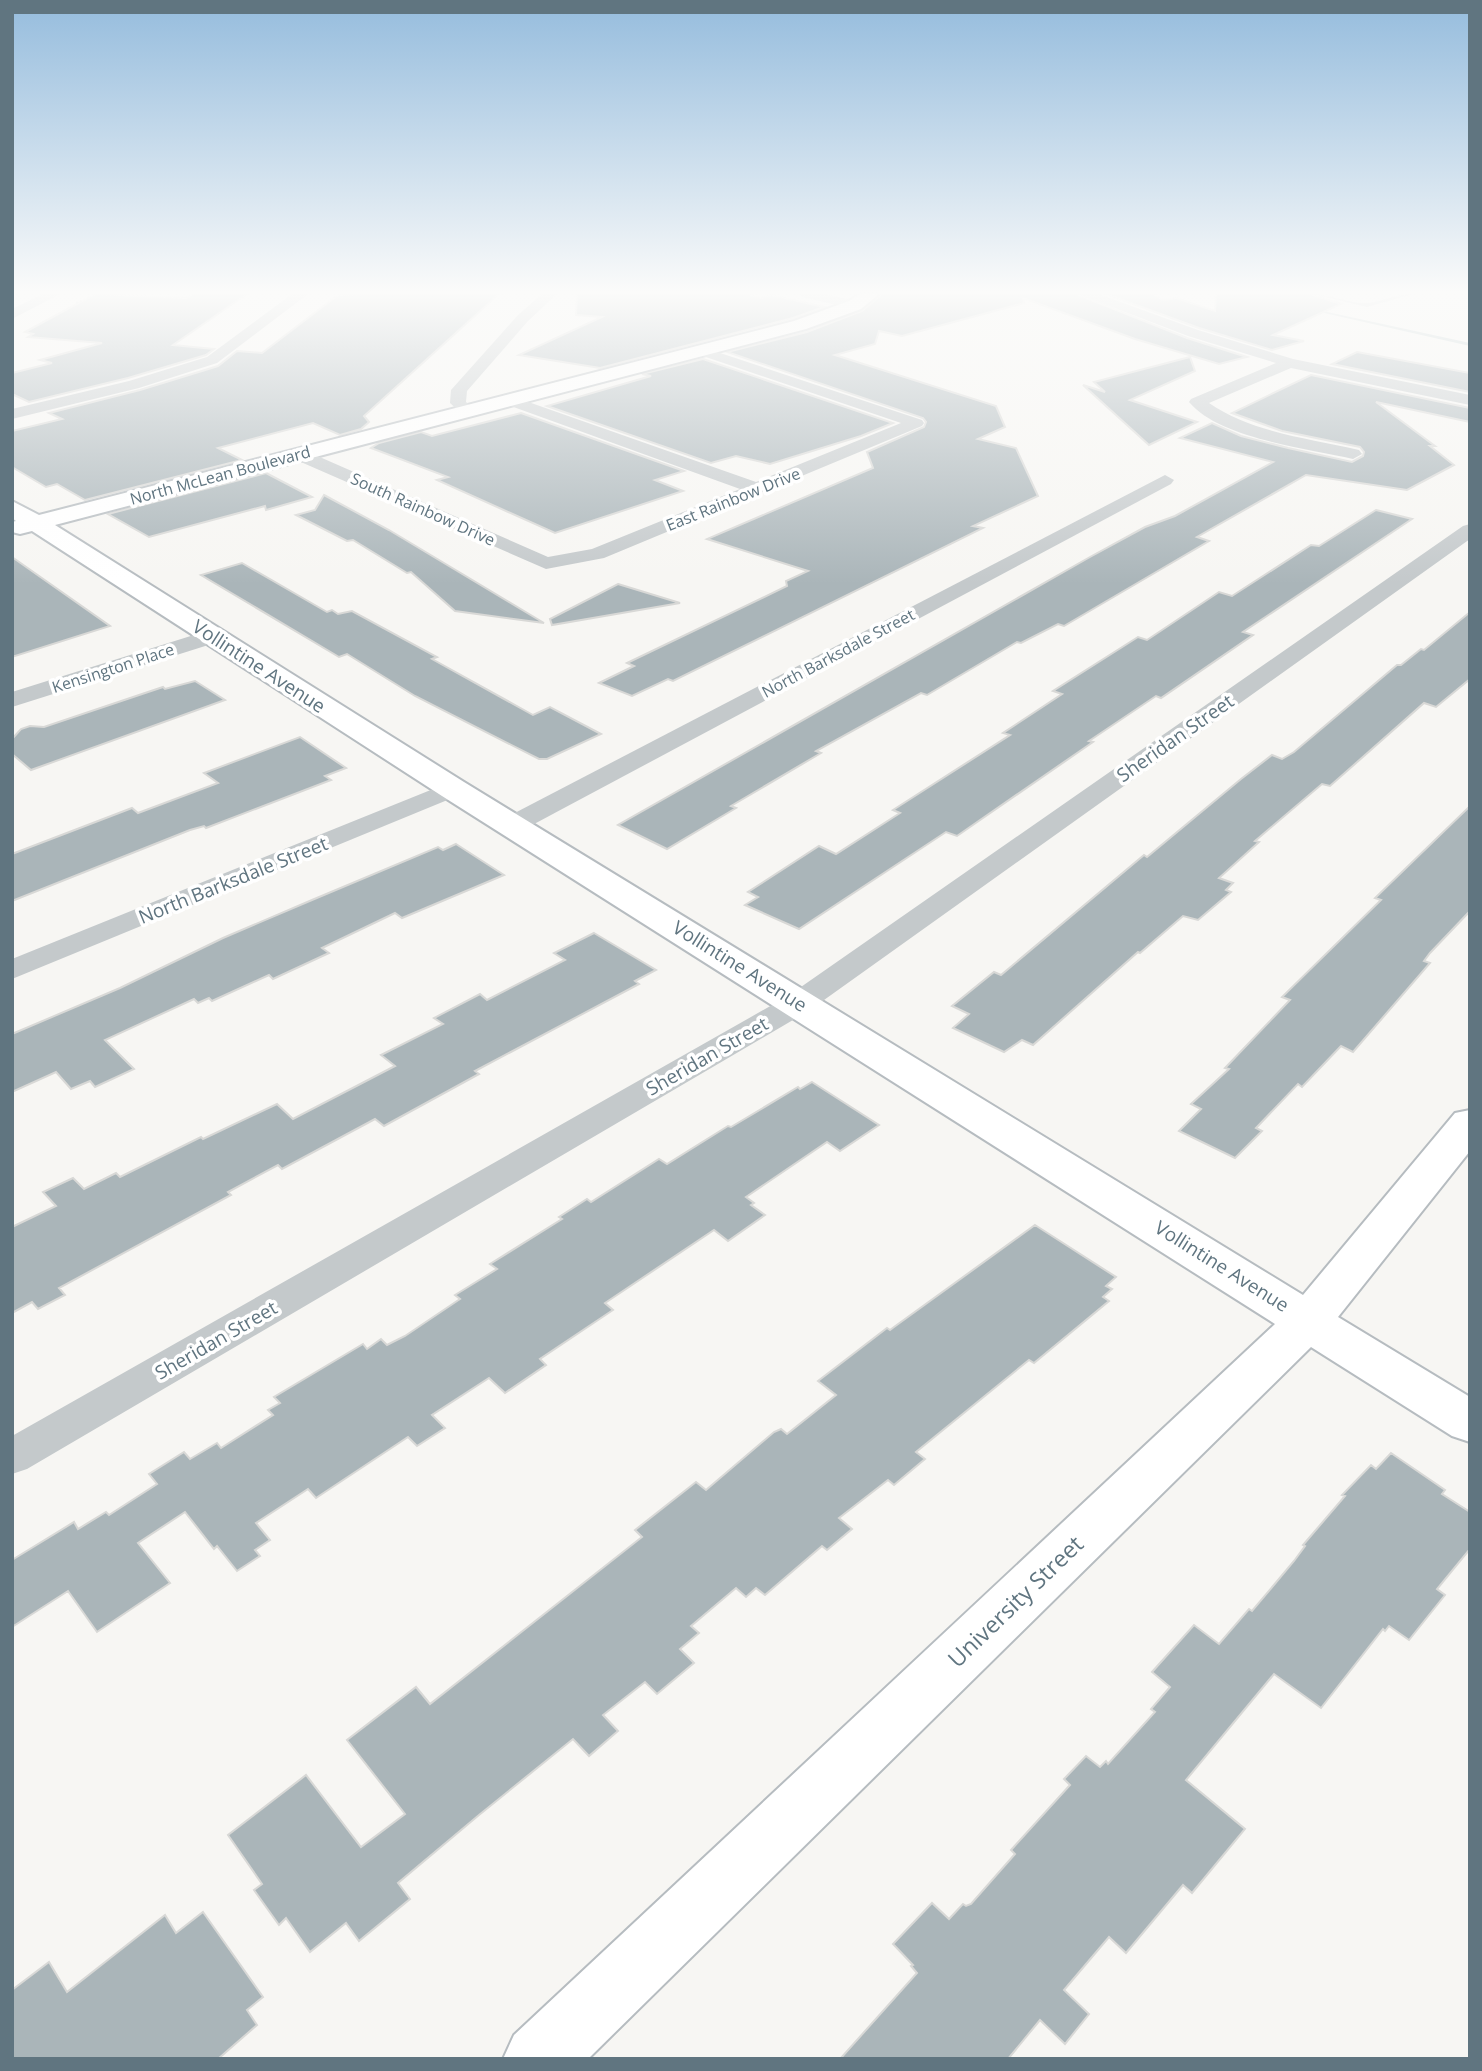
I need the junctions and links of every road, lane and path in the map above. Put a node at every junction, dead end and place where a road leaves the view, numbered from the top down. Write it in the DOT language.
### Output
graph roads {
  1 [pos="110,391"];
  2 [pos="459,391"];
  3 [pos="551,391"];
  4 [pos="820,391"];
  5 [pos="1224,391"];
  6 [pos="1424,391"];
  7 [pos="1470,400"];
  8 [pos="511,401"];
  9 [pos="468,411"];
  10 [pos="12,414"];
  11 [pos="1353,454"];
  12 [pos="300,455"];
  13 [pos="1165,480"];
  14 [pos="757,489"];
  15 [pos="20,520"];
  16 [pos="1470,530"];
  17 [pos="546,563"];
  18 [pos="213,636"];
  19 [pos="12,700"];
  20 [pos="453,789"];
  21 [pos="512,825"];
  22 [pos="12,970"];
  23 [pos="799,1003"];
  24 [pos="1470,1123"];
  25 [pos="1309,1320"];
  26 [pos="1470,1422"];
  27 [pos="12,1457"];
  28 [pos="538,2059"];
  1 -- 10 [label="street"];
  2 -- 9 [label="street"];
  3 -- 8 [label="street, North McLean Boulevard"];
  4 -- 14 [label="street, East Rainbow Drive"];
  5 -- 11 [label="street"];
  6 -- 7 [label="street"];
  8 -- 9 [label="street, North McLean Boulevard"];
  8 -- 14 [label="street"];
  9 -- 12 [label="street, North McLean Boulevard"];
  12 -- 15 [label="street, North McLean Boulevard"];
  12 -- 17 [label="street, South Rainbow Drive"];
  13 -- 21 [label="street, North Barksdale Street"];
  14 -- 17 [label="street, East Rainbow Drive"];
  15 -- 18 [label="street, Vollintine Avenue"];
  16 -- 23 [label="street, Sheridan Street"];
  18 -- 19 [label="street, Kensington Place"];
  18 -- 20 [label="street, Vollintine Avenue"];
  20 -- 21 [label="street, Vollintine Avenue"];
  20 -- 22 [label="street, North Barksdale Street"];
  21 -- 23 [label="street, Vollintine Avenue"];
  23 -- 25 [label="street, Vollintine Avenue"];
  23 -- 27 [label="street, Sheridan Street"];
  24 -- 25 [label="street, University Street"];
  25 -- 26 [label="street, Vollintine Avenue"];
  25 -- 28 [label="street, University Street"];
}
